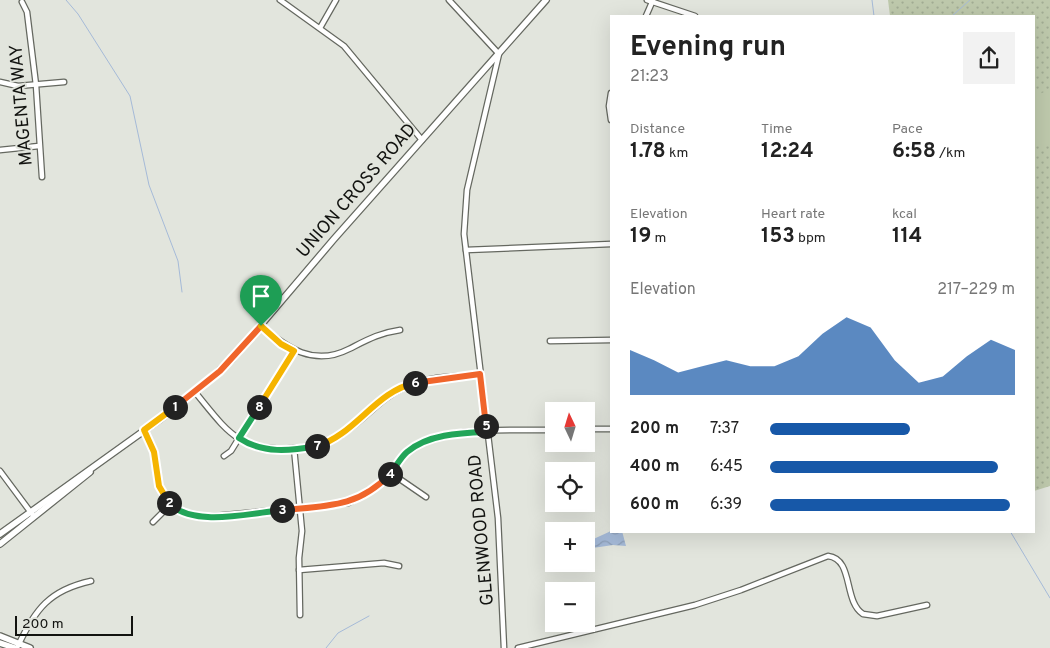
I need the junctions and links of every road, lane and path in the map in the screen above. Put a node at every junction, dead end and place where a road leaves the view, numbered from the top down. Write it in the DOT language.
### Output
graph roads {
  1 [pos="280,0"];
  2 [pos="336,0"];
  3 [pos="449,0"];
  4 [pos="546,0"];
  5 [pos="651,1"];
  6 [pos="22,2"];
  7 [pos="646,15"];
  8 [pos="692,15"];
  9 [pos="320,28"];
  10 [pos="499,54"];
  11 [pos="0,82"];
  12 [pos="64,82"];
  13 [pos="36,85"];
  14 [pos="610,100"];
  15 [pos="610,113"];
  16 [pos="422,140"];
  17 [pos="39,146"];
  18 [pos="0,150"];
  19 [pos="42,177"];
  20 [pos="610,244"];
  21 [pos="466,250"];
  22 [pos="261,326"];
  23 [pos="400,330"];
  24 [pos="610,340"];
  25 [pos="550,341"];
  26 [pos="294,351"];
  27 [pos="480,374"];
  28 [pos="195,392"];
  29 [pos="610,429"];
  30 [pos="144,430"];
  31 [pos="545,430"];
  32 [pos="595,430"];
  33 [pos="487,432"];
  34 [pos="239,438"];
  35 [pos="294,448"];
  36 [pos="224,456"];
  37 [pos="91,470"];
  38 [pos="0,471"];
  39 [pos="391,473"];
  40 [pos="426,497"];
  41 [pos="170,505"];
  42 [pos="300,509"];
  43 [pos="30,512"];
  44 [pos="34,517"];
  45 [pos="153,522"];
  46 [pos="0,534"];
  47 [pos="0,544"];
  48 [pos="399,566"];
  49 [pos="299,570"];
  50 [pos="91,581"];
  51 [pos="927,605"];
  52 [pos="300,615"];
  53 [pos="0,636"];
  54 [pos="0,643"];
  55 [pos="17,646"];
  56 [pos="30,648"];
  57 [pos="504,648"];
  58 [pos="518,648"];
  1 -- 9 [label="street"];
  2 -- 9 [label="street"];
  3 -- 10 [label="street"];
  4 -- 10 [label="main road, UNION CROSS ROAD"];
  5 -- 7 [label="street"];
  5 -- 8 [label="street"];
  6 -- 13 [label="street, MAGENTA WAY"];
  9 -- 16 [label="street"];
  10 -- 16 [label="main road, UNION CROSS ROAD"];
  10 -- 21 [label="street, GLENWOOD ROAD"];
  11 -- 13 [label="street"];
  12 -- 13 [label="street"];
  13 -- 17 [label="street, MAGENTA WAY"];
  14 -- 15 [label="street"];
  16 -- 22 [label="main road, UNION CROSS ROAD"];
  17 -- 18 [label="street"];
  17 -- 19 [label="street, MAGENTA WAY"];
  20 -- 21 [label="street"];
  21 -- 27 [label="street, GLENWOOD ROAD"];
  22 -- 26 [label="street"];
  22 -- 28 [label="main road, UNION CROSS ROAD"];
  23 -- 26 [label="street"];
  24 -- 25 [label="street"];
  26 -- 34 [label="street"];
  27 -- 33 [label="street, GLENWOOD ROAD"];
  27 -- 35 [label="street"];
  28 -- 30 [label="main road, UNION CROSS ROAD"];
  28 -- 34 [label="street"];
  29 -- 32 [label="street"];
  30 -- 37 [label="main road, UNION CROSS ROAD"];
  30 -- 41 [label="street"];
  31 -- 33 [label="street"];
  33 -- 39 [label="street"];
  33 -- 57 [label="street, GLENWOOD ROAD"];
  34 -- 35 [label="street"];
  34 -- 36 [label="street"];
  35 -- 42 [label="street"];
  37 -- 43 [label="main road, UNION CROSS ROAD"];
  37 -- 44 [label="main road, UNION CROSS ROAD"];
  38 -- 43 [label="street"];
  39 -- 40 [label="street"];
  39 -- 42 [label="street"];
  41 -- 42 [label="street"];
  41 -- 45 [label="street"];
  42 -- 49 [label="street"];
  43 -- 44 [label="street"];
  43 -- 46 [label="main road, UNION CROSS ROAD"];
  44 -- 47 [label="main road, UNION CROSS ROAD"];
  48 -- 49 [label="street"];
  49 -- 52 [label="street"];
  50 -- 55 [label="street"];
  51 -- 58 [label="street"];
  53 -- 55 [label="main road"];
  54 -- 55 [label="main road"];
  55 -- 56 [label="main road"];
}
